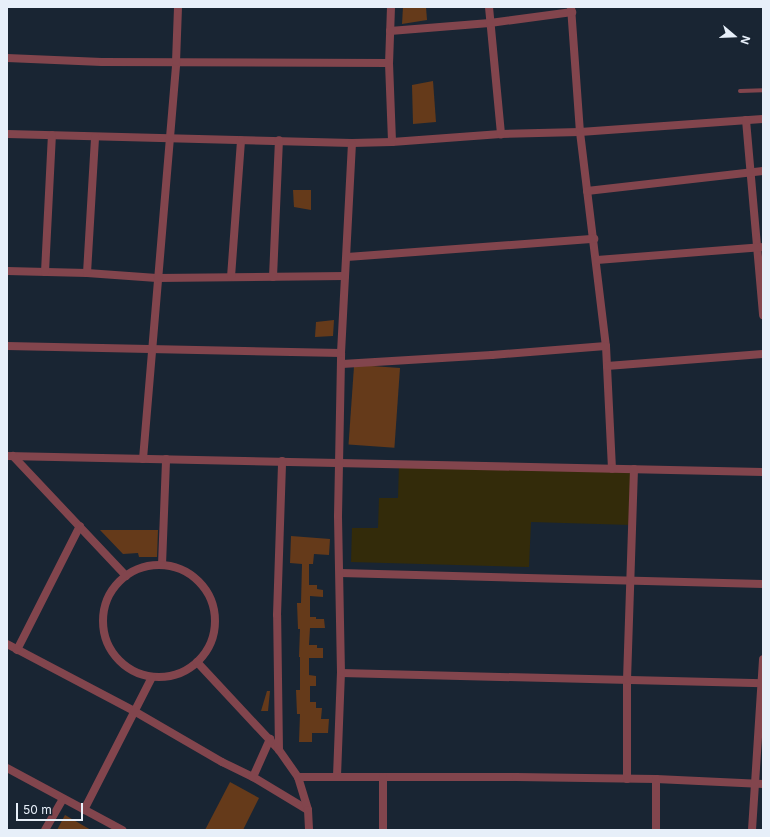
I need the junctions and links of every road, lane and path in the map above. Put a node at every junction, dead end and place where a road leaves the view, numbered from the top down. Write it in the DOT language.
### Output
graph roads {
  1 [pos="178,7"];
  2 [pos="391,7"];
  3 [pos="489,7"];
  4 [pos="571,9"];
  5 [pos="490,23"];
  6 [pos="390,31"];
  7 [pos="7,58"];
  8 [pos="176,62"];
  9 [pos="389,63"];
  10 [pos="763,90"];
  11 [pos="740,91"];
  12 [pos="763,119"];
  13 [pos="746,120"];
  14 [pos="580,132"];
  15 [pos="7,134"];
  16 [pos="501,134"];
  17 [pos="52,135"];
  18 [pos="95,137"];
  19 [pos="169,138"];
  20 [pos="241,140"];
  21 [pos="280,140"];
  22 [pos="392,142"];
  23 [pos="352,143"];
  24 [pos="763,171"];
  25 [pos="751,173"];
  26 [pos="587,191"];
  27 [pos="594,239"];
  28 [pos="760,247"];
  29 [pos="347,257"];
  30 [pos="597,260"];
  31 [pos="7,271"];
  32 [pos="45,272"];
  33 [pos="87,273"];
  34 [pos="345,276"];
  35 [pos="231,277"];
  36 [pos="273,277"];
  37 [pos="157,278"];
  38 [pos="763,315"];
  39 [pos="7,346"];
  40 [pos="606,346"];
  41 [pos="151,350"];
  42 [pos="341,353"];
  43 [pos="763,354"];
  44 [pos="342,364"];
  45 [pos="607,366"];
  46 [pos="10,456"];
  47 [pos="143,459"];
  48 [pos="166,459"];
  49 [pos="282,461"];
  50 [pos="340,462"];
  51 [pos="612,469"];
  52 [pos="634,469"];
  53 [pos="763,472"];
  54 [pos="80,526"];
  55 [pos="162,565"];
  56 [pos="340,573"];
  57 [pos="126,576"];
  58 [pos="631,580"];
  59 [pos="763,584"];
  60 [pos="7,644"];
  61 [pos="17,650"];
  62 [pos="763,659"];
  63 [pos="197,662"];
  64 [pos="341,673"];
  65 [pos="152,677"];
  66 [pos="627,680"];
  67 [pos="763,683"];
  68 [pos="134,711"];
  69 [pos="270,739"];
  70 [pos="280,750"];
  71 [pos="7,768"];
  72 [pos="338,776"];
  73 [pos="253,777"];
  74 [pos="298,777"];
  75 [pos="383,777"];
  76 [pos="627,778"];
  77 [pos="656,779"];
  78 [pos="759,784"];
  79 [pos="63,799"];
  80 [pos="84,810"];
  81 [pos="308,810"];
  82 [pos="45,830"];
  83 [pos="122,830"];
  84 [pos="309,830"];
  85 [pos="384,830"];
  86 [pos="656,830"];
  87 [pos="752,830"];
  1 -- 8 [label="street"];
  2 -- 6 [label="street"];
  3 -- 5 [label="street"];
  4 -- 5 [label="street"];
  4 -- 14 [label="street"];
  5 -- 6 [label="street"];
  5 -- 16 [label="street"];
  6 -- 9 [label="street"];
  7 -- 8 [label="street"];
  8 -- 9 [label="street"];
  8 -- 19 [label="street"];
  9 -- 22 [label="street"];
  10 -- 11 [label="lane"];
  12 -- 13 [label="street"];
  13 -- 14 [label="street"];
  13 -- 25 [label="street"];
  14 -- 16 [label="street"];
  14 -- 26 [label="street"];
  15 -- 17 [label="street"];
  16 -- 22 [label="street"];
  17 -- 18 [label="street"];
  17 -- 32 [label="street"];
  18 -- 19 [label="street"];
  18 -- 33 [label="street"];
  19 -- 20 [label="street"];
  19 -- 37 [label="street"];
  20 -- 21 [label="street"];
  20 -- 35 [label="street"];
  21 -- 23 [label="street"];
  21 -- 36 [label="street"];
  22 -- 23 [label="street"];
  23 -- 29 [label="street"];
  24 -- 25 [label="street"];
  25 -- 26 [label="street"];
  25 -- 28 [label="street"];
  26 -- 27 [label="street"];
  27 -- 29 [label="street"];
  27 -- 30 [label="street"];
  28 -- 30 [label="street"];
  28 -- 38 [label="street"];
  29 -- 34 [label="street"];
  30 -- 40 [label="street"];
  31 -- 32 [label="street"];
  32 -- 33 [label="street"];
  33 -- 37 [label="street"];
  34 -- 36 [label="street"];
  34 -- 42 [label="street"];
  35 -- 36 [label="street"];
  35 -- 37 [label="street"];
  37 -- 41 [label="street"];
  39 -- 41 [label="street"];
  40 -- 44 [label="street"];
  40 -- 45 [label="street"];
  41 -- 42 [label="street"];
  41 -- 47 [label="street"];
  42 -- 44 [label="street"];
  43 -- 45 [label="street"];
  44 -- 50 [label="street"];
  45 -- 51 [label="street"];
  46 -- 47 [label="street"];
  46 -- 54 [label="street"];
  47 -- 48 [label="street"];
  48 -- 49 [label="street"];
  48 -- 55 [label="street"];
  49 -- 50 [label="street"];
  49 -- 70 [label="street"];
  50 -- 51 [label="street"];
  50 -- 56 [label="street"];
  51 -- 52 [label="street"];
  52 -- 53 [label="street"];
  52 -- 58 [label="street"];
  54 -- 57 [label="street"];
  54 -- 61 [label="street"];
  55 -- 57 [label="street"];
  55 -- 63 [label="street"];
  56 -- 58 [label="street"];
  56 -- 64 [label="street"];
  57 -- 65 [label="street"];
  58 -- 59 [label="street"];
  58 -- 66 [label="street"];
  60 -- 61 [label="street"];
  61 -- 68 [label="street"];
  62 -- 67 [label="street"];
  63 -- 65 [label="street"];
  63 -- 69 [label="street"];
  64 -- 66 [label="street"];
  64 -- 72 [label="street"];
  65 -- 68 [label="street"];
  66 -- 67 [label="street"];
  66 -- 76 [label="street"];
  67 -- 78 [label="street"];
  68 -- 73 [label="street"];
  68 -- 80 [label="street"];
  69 -- 70 [label="street"];
  69 -- 73 [label="street"];
  70 -- 74 [label="street"];
  71 -- 79 [label="street"];
  72 -- 74 [label="street"];
  72 -- 75 [label="street"];
  73 -- 81 [label="street"];
  74 -- 81 [label="street"];
  75 -- 76 [label="street"];
  75 -- 85 [label="street"];
  76 -- 77 [label="street"];
  77 -- 78 [label="street"];
  77 -- 86 [label="street"];
  78 -- 87 [label="street"];
  79 -- 80 [label="street"];
  79 -- 82 [label="street"];
  80 -- 83 [label="street"];
  81 -- 84 [label="street"];
}
